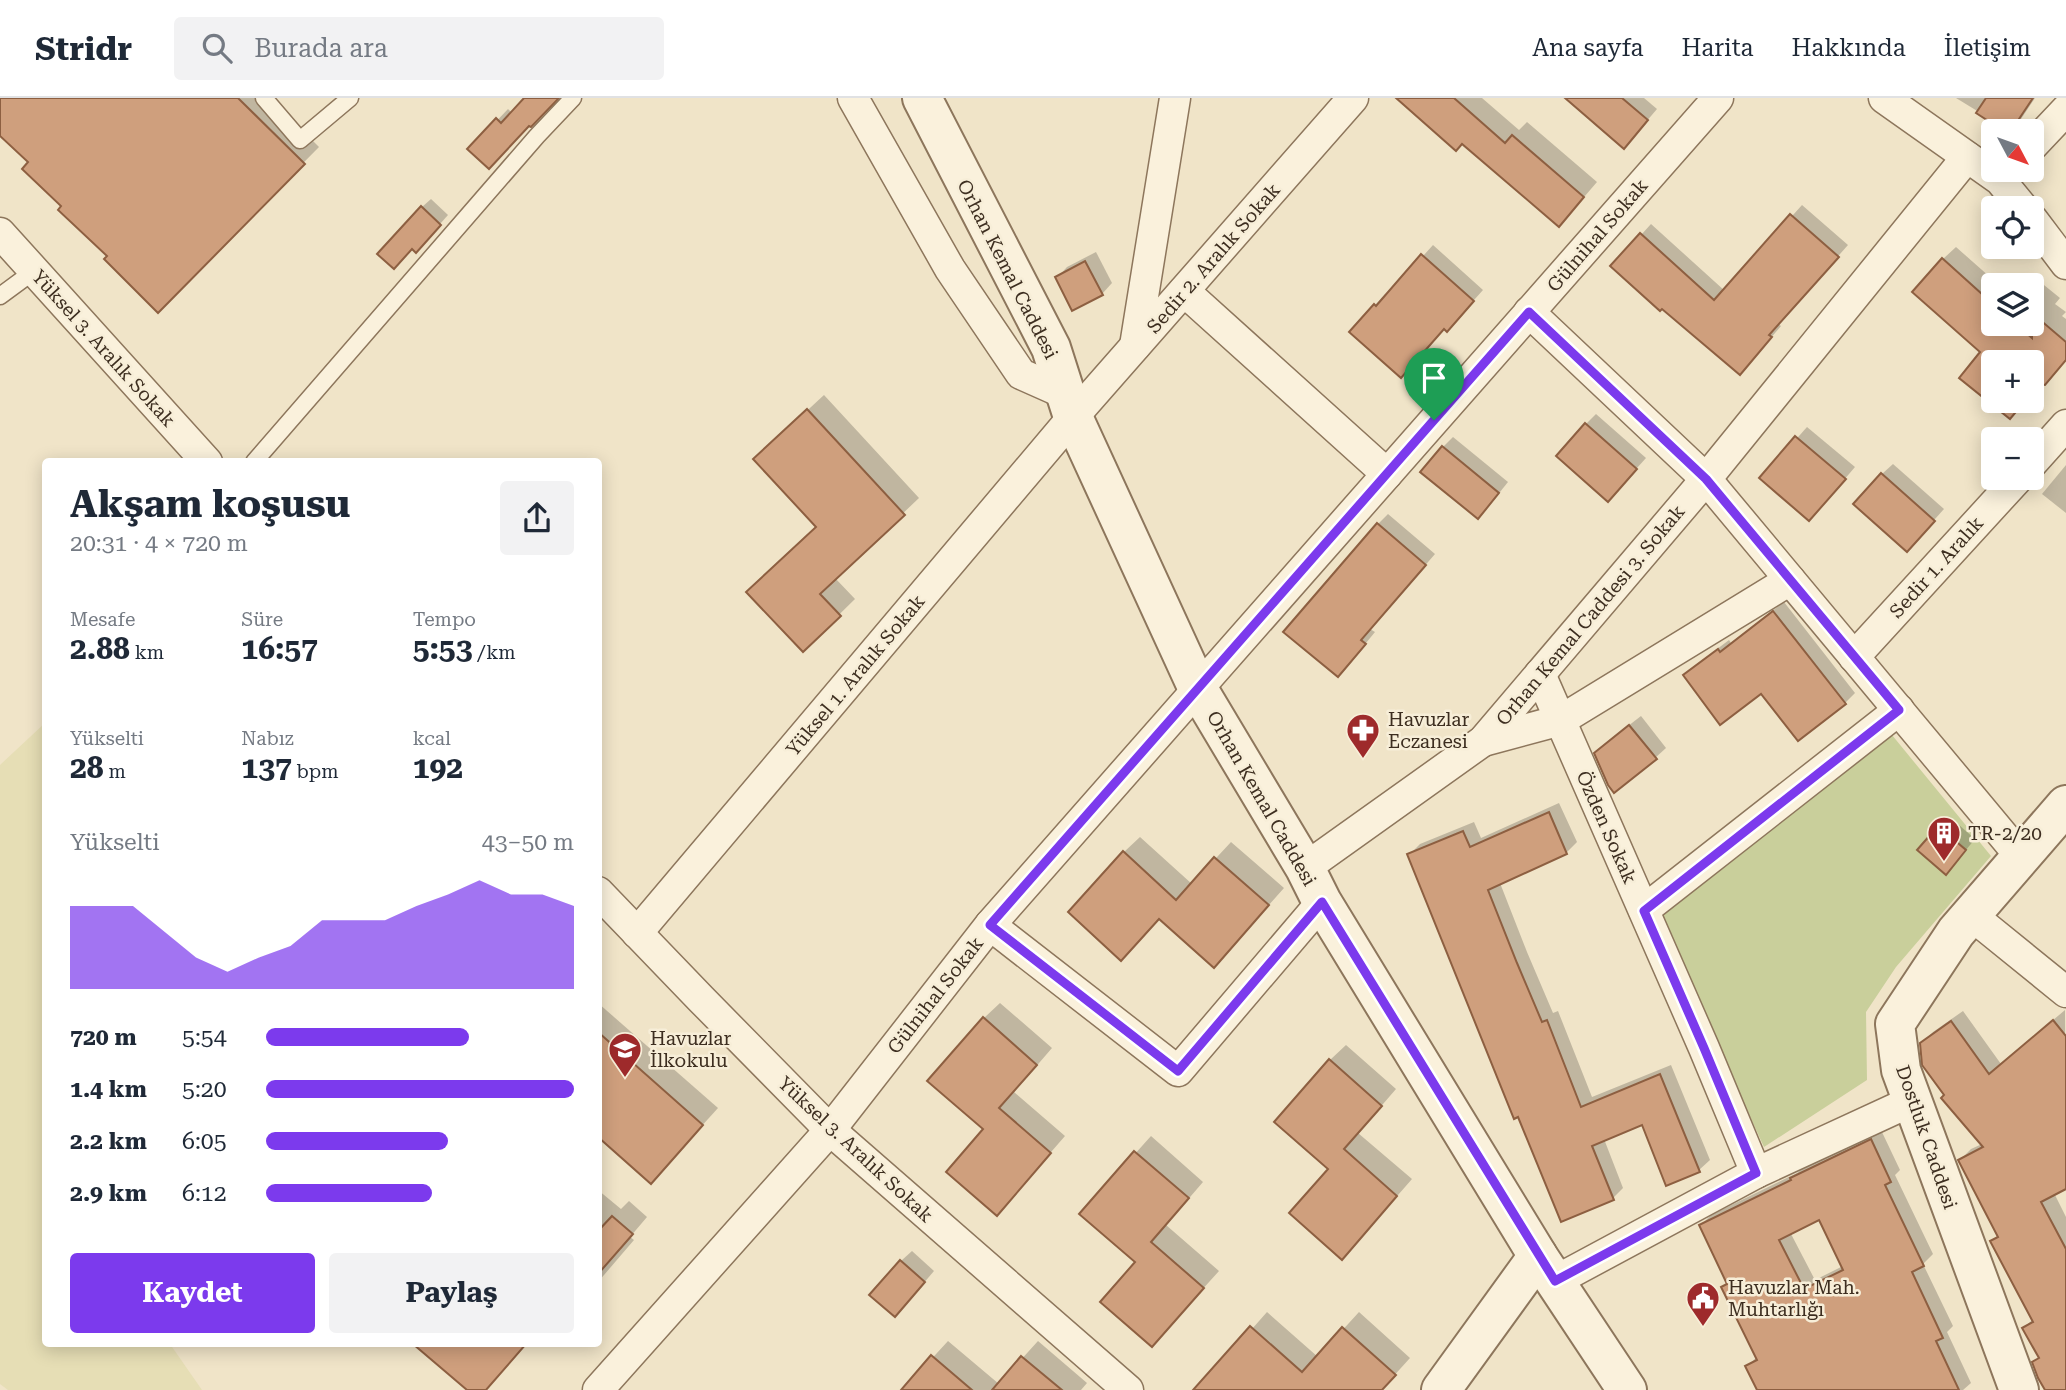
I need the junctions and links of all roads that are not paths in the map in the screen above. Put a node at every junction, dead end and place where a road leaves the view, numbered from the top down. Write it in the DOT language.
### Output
graph roads {
  1 [pos="264,98"];
  2 [pos="350,98"];
  3 [pos="573,98"];
  4 [pos="853,98"];
  5 [pos="922,98"];
  6 [pos="1175,98"];
  7 [pos="1353,98"];
  8 [pos="1718,98"];
  9 [pos="1884,98"];
  10 [pos="2066,110"];
  11 [pos="2044,133"];
  12 [pos="1967,157"];
  13 [pos="1981,164"];
  14 [pos="0,233"];
  15 [pos="2044,235"];
  16 [pos="2066,264"];
  17 [pos="34,271"];
  18 [pos="1184,291"];
  19 [pos="0,296"];
  20 [pos="1529,312"];
  21 [pos="1135,346"];
  22 [pos="1069,405"];
  23 [pos="2066,425"];
  24 [pos="2044,450"];
  25 [pos="204,458"];
  26 [pos="257,458"];
  27 [pos="1387,474"];
  28 [pos="1706,479"];
  29 [pos="2007,490"];
  30 [pos="1790,580"];
  31 [pos="1854,657"];
  32 [pos="1540,674"];
  33 [pos="1198,690"];
  34 [pos="1899,710"];
  35 [pos="1560,720"];
  36 [pos="1483,741"];
  37 [pos="2066,805"];
  38 [pos="2021,857"];
  39 [pos="1305,867"];
  40 [pos="602,896"];
  41 [pos="1322,902"];
  42 [pos="1644,911"];
  43 [pos="1971,915"];
  44 [pos="990,925"];
  45 [pos="637,933"];
  46 [pos="2066,992"];
  47 [pos="1912,1101"];
  48 [pos="830,1130"];
  49 [pos="1756,1173"];
  50 [pos="1546,1269"];
  51 [pos="1451,1384"];
  52 [pos="598,1390"];
  53 [pos="1128,1390"];
  54 [pos="1627,1390"];
  55 [pos="2019,1390"];
  1 -- 2 [label="lane"];
  3 -- 26 [label="lane"];
  4 -- 22 [label="street"];
  5 -- 22 [label="street, Orhan Kemal Caddesi"];
  6 -- 21 [label="street"];
  7 -- 18 [label="street, Sedir 2. Aralık Sokak"];
  8 -- 20 [label="street, Gülnihal Sokak"];
  9 -- 12 [label="street"];
  10 -- 11 [label="street"];
  12 -- 13 [label="street"];
  12 -- 28 [label="street, Orhan Kemal Caddesi 3. Sokak"];
  14 -- 17 [label="street, Yüksel 3. Aralık Sokak"];
  15 -- 16 [label="street"];
  17 -- 19 [label="lane"];
  17 -- 25 [label="street, Yüksel 3. Aralık Sokak"];
  18 -- 21 [label="street, Sedir 2. Aralık Sokak"];
  18 -- 27 [label="street"];
  20 -- 27 [label="street, Gülnihal Sokak"];
  20 -- 28 [label="street"];
  21 -- 22 [label="street, Sedir 2. Aralık Sokak"];
  22 -- 33 [label="street, Orhan Kemal Caddesi"];
  22 -- 45 [label="street, Yüksel 1. Aralık Sokak"];
  23 -- 24 [label="street"];
  27 -- 33 [label="street, Gülnihal Sokak"];
  28 -- 30 [label="street"];
  28 -- 32 [label="street, Orhan Kemal Caddesi 3. Sokak"];
  29 -- 31 [label="street, Sedir 1. Aralık"];
  30 -- 31 [label="street"];
  30 -- 35 [label="street"];
  31 -- 34 [label="street"];
  32 -- 35 [label="street, Özden Sokak"];
  32 -- 36 [label="street, Orhan Kemal Caddesi 3. Sokak"];
  33 -- 39 [label="street, Orhan Kemal Caddesi"];
  33 -- 44 [label="street, Gülnihal Sokak"];
  34 -- 38 [label="street"];
  34 -- 42 [label="street"];
  35 -- 36 [label="street"];
  35 -- 42 [label="street, Özden Sokak"];
  36 -- 39 [label="street, Orhan Kemal Caddesi 3. Sokak"];
  37 -- 38 [label="street, Dostluk Caddesi"];
  38 -- 43 [label="street, Dostluk Caddesi"];
  39 -- 41 [label="street, Orhan Kemal Caddesi"];
  40 -- 45 [label="street, Yüksel 3. Aralık Sokak"];
  41 -- 44 [label="street"];
  41 -- 50 [label="street, Orhan Kemal Caddesi"];
  42 -- 49 [label="street, Özden Sokak"];
  43 -- 46 [label="street"];
  43 -- 47 [label="street, Dostluk Caddesi"];
  44 -- 48 [label="street, Gülnihal Sokak"];
  45 -- 48 [label="street, Yüksel 3. Aralık Sokak"];
  47 -- 49 [label="street"];
  47 -- 55 [label="street, Dostluk Caddesi"];
  48 -- 52 [label="street, Gülnihal Sokak"];
  48 -- 53 [label="street, Yüksel 3. Aralık Sokak"];
  49 -- 50 [label="street"];
  50 -- 51 [label="street"];
  50 -- 54 [label="street, Orhan Kemal Caddesi"];
}
